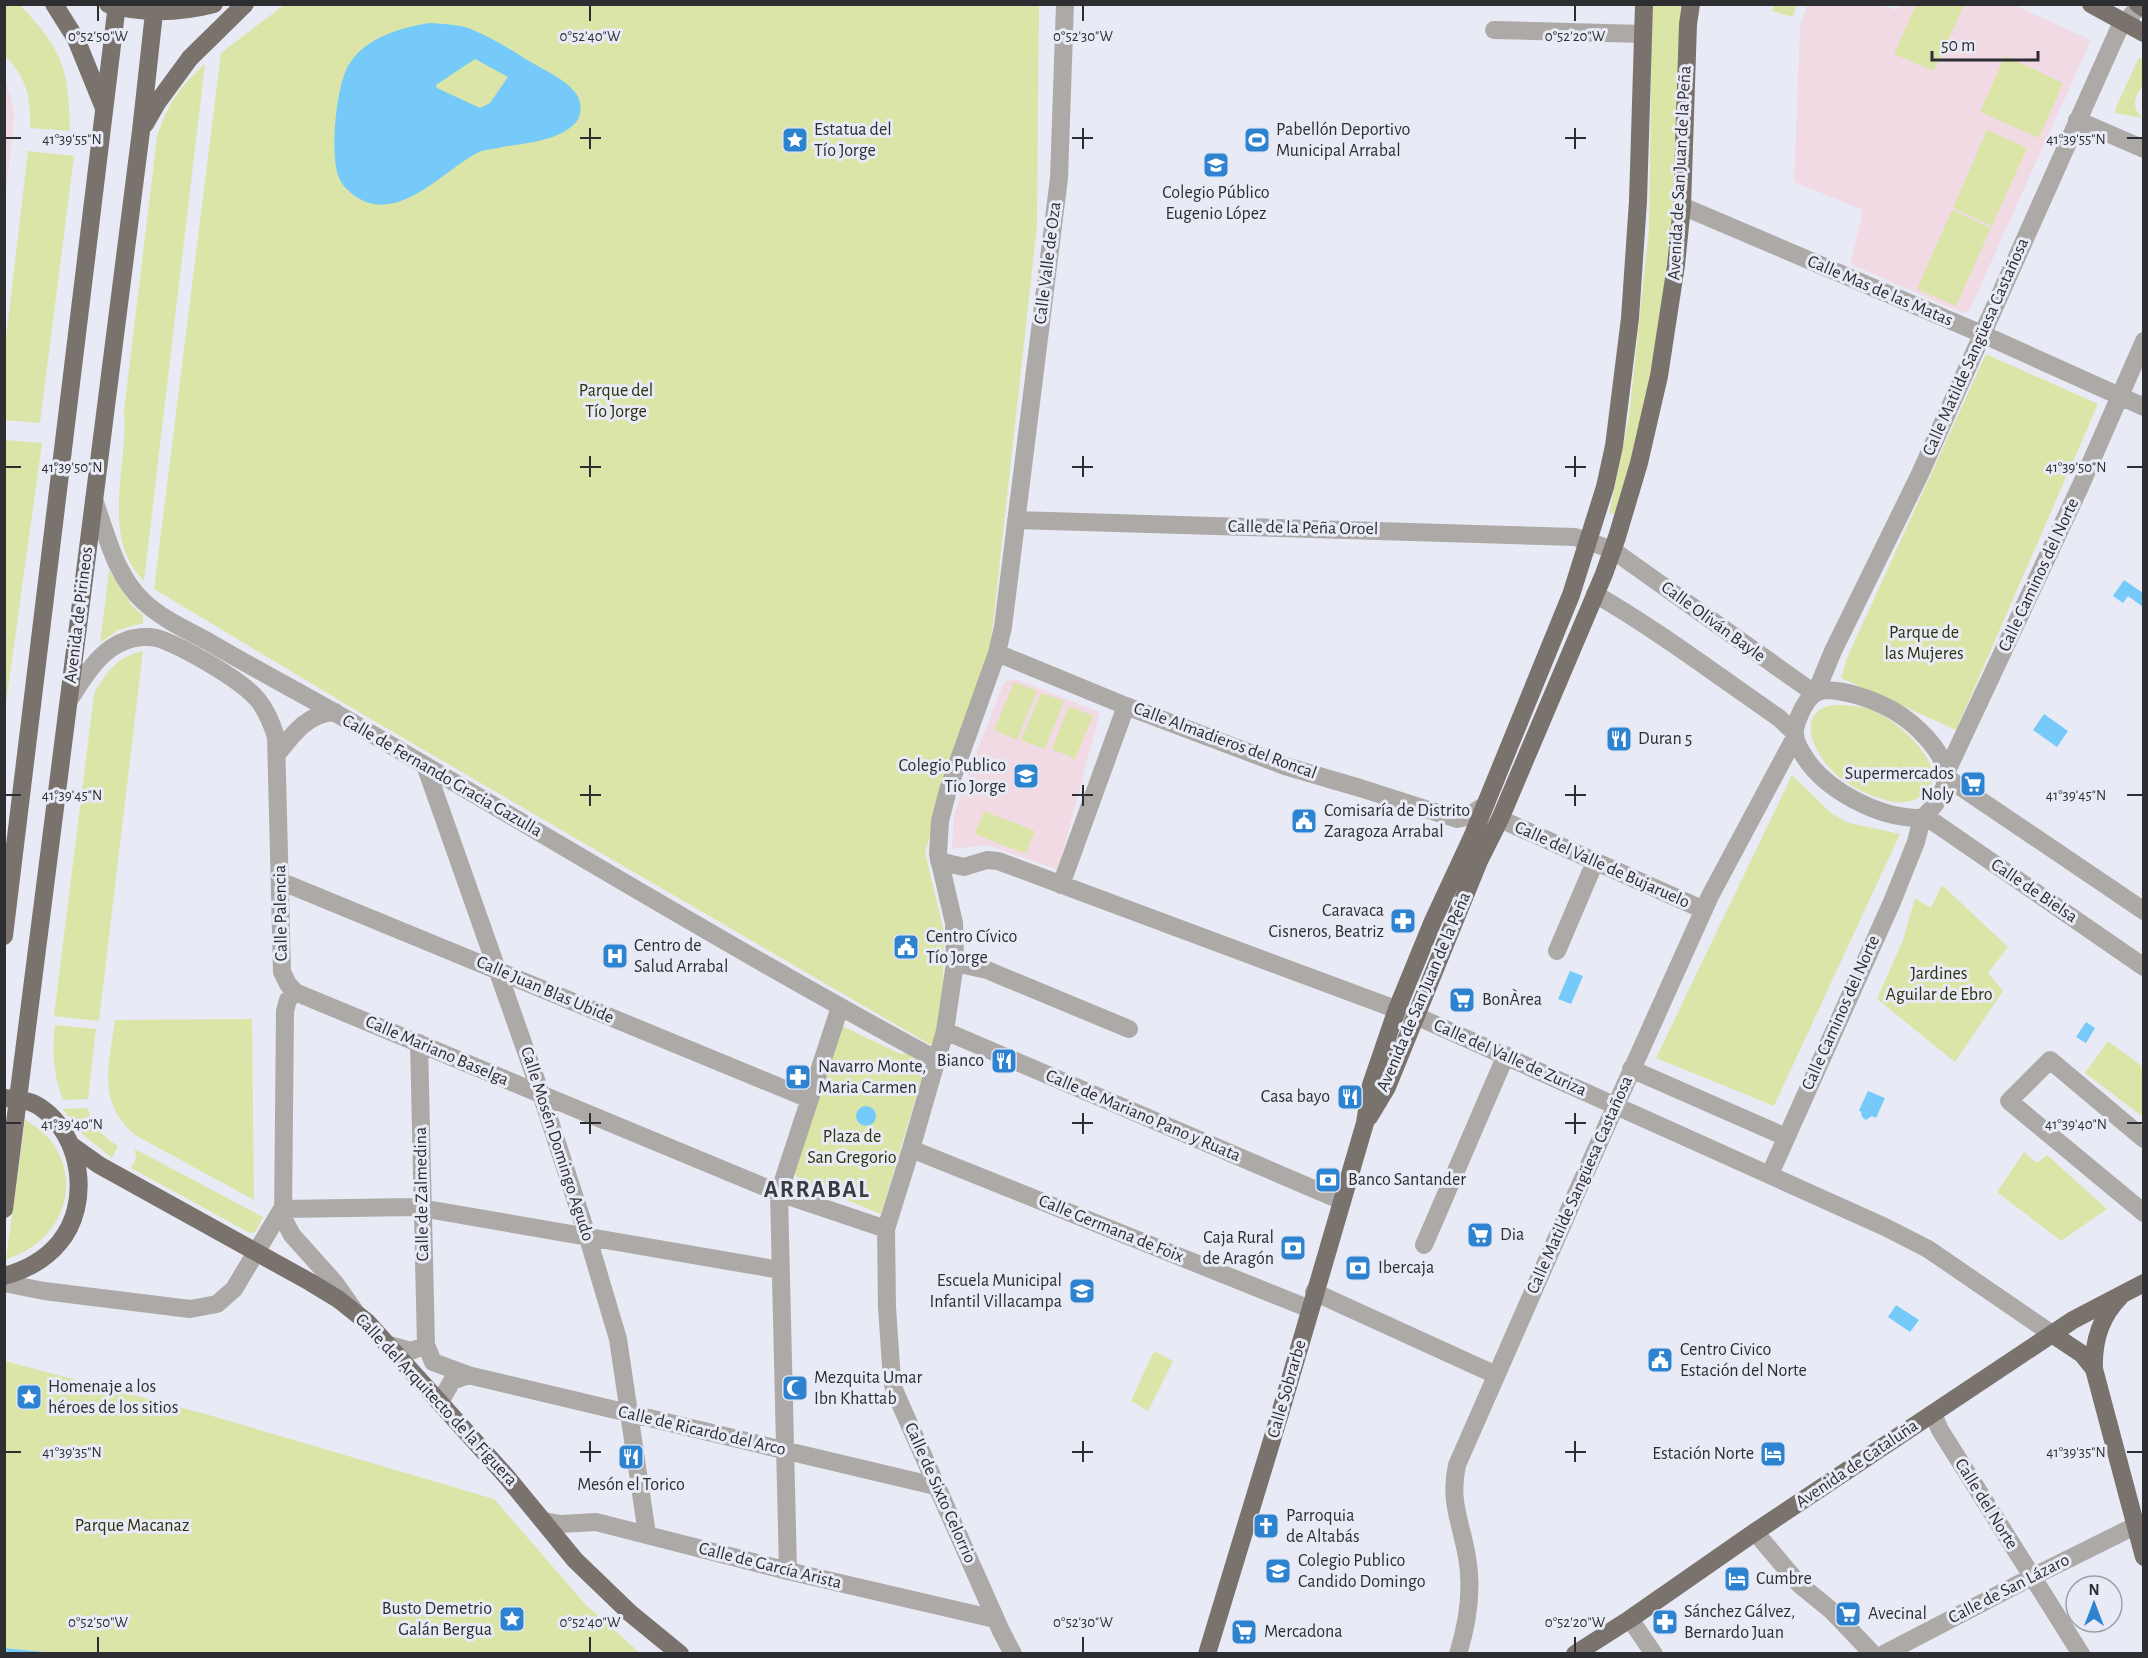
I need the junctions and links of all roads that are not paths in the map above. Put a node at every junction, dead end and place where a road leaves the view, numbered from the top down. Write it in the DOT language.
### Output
graph roads {
  1 [pos="54,4"];
  2 [pos="214,4"];
  3 [pos="245,4"];
  4 [pos="1065,4"];
  5 [pos="1644,4"];
  6 [pos="1691,4"];
  7 [pos="2091,4"];
  8 [pos="114,5"];
  9 [pos="2140,6"];
  10 [pos="155,8"];
  11 [pos="2125,21"];
  12 [pos="1494,30"];
  13 [pos="2144,33"];
  14 [pos="1643,34"];
  15 [pos="104,110"];
  16 [pos="2077,120"];
  17 [pos="141,131"];
  18 [pos="2144,149"];
  19 [pos="1682,206"];
  20 [pos="1982,334"];
  21 [pos="2144,341"];
  22 [pos="2120,396"];
  23 [pos="2144,407"];
  24 [pos="94,500"];
  25 [pos="1016,520"];
  26 [pos="1589,541"];
  27 [pos="1613,550"];
  28 [pos="1595,594"];
  29 [pos="997,652"];
  30 [pos="1815,692"];
  31 [pos="69,700"];
  32 [pos="1126,706"];
  33 [pos="334,712"];
  34 [pos="1795,735"];
  35 [pos="278,753"];
  36 [pos="426,765"];
  37 [pos="1946,775"];
  38 [pos="1484,806"];
  39 [pos="1924,817"];
  40 [pos="1457,819"];
  41 [pos="1500,819"];
  42 [pos="1473,835"];
  43 [pos="939,861"];
  44 [pos="1479,861"];
  45 [pos="1595,862"];
  46 [pos="280,881"];
  47 [pos="1061,885"];
  48 [pos="1704,910"];
  49 [pos="2144,911"];
  50 [pos="4,936"];
  51 [pos="1557,951"];
  52 [pos="955,963"];
  53 [pos="2144,967"];
  54 [pos="498,970"];
  55 [pos="295,992"];
  56 [pos="840,1007"];
  57 [pos="1397,1009"];
  58 [pos="1416,1016"];
  59 [pos="1129,1029"];
  60 [pos="945,1031"];
  61 [pos="419,1043"];
  62 [pos="1506,1055"];
  63 [pos="937,1060"];
  64 [pos="1631,1069"];
  65 [pos="542,1094"];
  66 [pos="12,1099"];
  67 [pos="809,1099"];
  68 [pos="1616,1105"];
  69 [pos="1365,1123"];
  70 [pos="1786,1137"];
  71 [pos="2144,1139"];
  72 [pos="71,1145"];
  73 [pos="911,1149"];
  74 [pos="1770,1174"];
  75 [pos="779,1192"];
  76 [pos="1342,1201"];
  77 [pos="422,1208"];
  78 [pos="4,1209"];
  79 [pos="282,1209"];
  80 [pos="2144,1213"];
  81 [pos="886,1229"];
  82 [pos="588,1238"];
  83 [pos="1424,1245"];
  84 [pos="257,1252"];
  85 [pos="780,1270"];
  86 [pos="4,1276"];
  87 [pos="4,1283"];
  88 [pos="2144,1283"];
  89 [pos="2121,1295"];
  90 [pos="1312,1300"];
  91 [pos="357,1314"];
  92 [pos="2052,1334"];
  93 [pos="389,1346"];
  94 [pos="429,1354"];
  95 [pos="2094,1369"];
  96 [pos="1496,1375"];
  97 [pos="468,1376"];
  98 [pos="440,1402"];
  99 [pos="630,1414"];
  100 [pos="1933,1414"];
  101 [pos="784,1450"];
  102 [pos="935,1486"];
  103 [pos="544,1521"];
  104 [pos="2135,1526"];
  105 [pos="1755,1532"];
  106 [pos="647,1534"];
  107 [pos="2144,1557"];
  108 [pos="788,1572"];
  109 [pos="2032,1577"];
  110 [pos="995,1619"];
  111 [pos="1630,1619"];
  112 [pos="680,1653"];
  113 [pos="1013,1653"];
  114 [pos="1207,1653"];
  115 [pos="1458,1653"];
  116 [pos="1575,1653"];
  117 [pos="1654,1653"];
  118 [pos="1873,1653"];
  119 [pos="1884,1653"];
  120 [pos="2081,1653"];
  1 -- 15 [label="main road, Avenida de Pirineos"];
  2 -- 10 [label="main road, Avenida de Pirineos"];
  3 -- 17 [label="main road, Avenida de Pirineos"];
  4 -- 25 [label="street, Calle Valle de Oza"];
  5 -- 14 [label="main road, Avenida de San Juan de la Peña"];
  6 -- 19 [label="main road, Avenida de San Juan de la Peña"];
  7 -- 11 [label="main road"];
  8 -- 10 [label="main road, Avenida de Pirineos"];
  8 -- 15 [label="main road, Avenida de Pirineos"];
  9 -- 11 [label="street, Calle Matilde Sangüesa Castañosa"];
  10 -- 17 [label="main road, Avenida de Pirineos"];
  11 -- 13 [label="main road"];
  11 -- 16 [label="street, Calle Matilde Sangüesa Castañosa"];
  12 -- 14 [label="street"];
  14 -- 26 [label="main road, Avenida de San Juan de la Peña"];
  15 -- 50 [label="main road, Avenida de Pirineos"];
  16 -- 18 [label="street"];
  16 -- 20 [label="street, Calle Matilde Sangüesa Castañosa"];
  17 -- 24 [label="main road, Avenida de Pirineos"];
  19 -- 20 [label="street, Calle Mas de las Matas"];
  19 -- 27 [label="main road, Avenida de San Juan de la Peña"];
  20 -- 22 [label="street, Calle Mas de las Matas"];
  20 -- 30 [label="street, Calle Matilde Sangüesa Castañosa"];
  21 -- 22 [label="street, Calle Caminos del Norte"];
  22 -- 23 [label="street, Calle Mas de las Matas"];
  22 -- 37 [label="street, Calle Caminos del Norte"];
  24 -- 31 [label="main road, Avenida de Pirineos"];
  24 -- 33 [label="street, Calle de Fernando Gracia Gazulla"];
  25 -- 26 [label="street, Calle de la Peña Oroel"];
  25 -- 29 [label="street, Calle de Sixto Celorrio"];
  26 -- 27 [label="street"];
  26 -- 38 [label="main road, Avenida de San Juan de la Peña"];
  27 -- 28 [label="main road, Avenida de San Juan de la Peña"];
  27 -- 30 [label="street, Calle Oliván Bayle"];
  28 -- 34 [label="street"];
  28 -- 41 [label="main road, Avenida de San Juan de la Peña"];
  29 -- 32 [label="street, Calle Almadieros del Roncal"];
  29 -- 43 [label="street, Calle de Sixto Celorrio"];
  30 -- 34 [label="street"];
  30 -- 37 [label="street"];
  31 -- 35 [label="street, Calle Palencia"];
  31 -- 66 [label="main road, Avenida de Pirineos"];
  32 -- 40 [label="street, Calle Almadieros del Roncal"];
  32 -- 47 [label="street"];
  33 -- 35 [label="street"];
  33 -- 36 [label="street, Calle de Fernando Gracia Gazulla"];
  34 -- 39 [label="street"];
  34 -- 48 [label="street, Calle Matilde Sangüesa Castañosa"];
  35 -- 46 [label="street, Calle Palencia"];
  36 -- 54 [label="street, Calle Mosén Domingo Agudo"];
  36 -- 56 [label="street, Calle de Fernando Gracia Gazulla"];
  37 -- 39 [label="street"];
  37 -- 49 [label="street"];
  38 -- 40 [label="street"];
  38 -- 42 [label="main road, Avenida de San Juan de la Peña"];
  39 -- 53 [label="street, Calle de Bielsa"];
  39 -- 70 [label="street, Calle Caminos del Norte"];
  40 -- 42 [label="street, Calle Almadieros del Roncal"];
  41 -- 44 [label="main road, Avenida de San Juan de la Peña"];
  41 -- 45 [label="street, Calle del Valle de Bujaruelo"];
  42 -- 44 [label="street"];
  42 -- 57 [label="main road, Avenida de San Juan de la Peña"];
  43 -- 47 [label="street, Calle del Valle de Zuriza"];
  43 -- 52 [label="street, Calle de Sixto Celorrio"];
  44 -- 58 [label="main road, Avenida de San Juan de la Peña"];
  45 -- 48 [label="street, Calle del Valle de Bujaruelo"];
  45 -- 51 [label="street"];
  46 -- 54 [label="street, Calle Juan Blas Ubide"];
  46 -- 55 [label="street, Calle Palencia"];
  47 -- 57 [label="street, Calle del Valle de Zuriza"];
  48 -- 64 [label="street, Calle Matilde Sangüesa Castañosa"];
  52 -- 59 [label="street"];
  52 -- 60 [label="street, Calle de Sixto Celorrio"];
  54 -- 65 [label="street, Calle Mosén Domingo Agudo"];
  54 -- 67 [label="street, Calle Juan Blas Ubide"];
  55 -- 61 [label="street, Calle Mariano Baselga"];
  55 -- 79 [label="street"];
  56 -- 63 [label="street"];
  56 -- 67 [label="street"];
  57 -- 58 [label="street, Calle del Valle de Zuriza"];
  57 -- 69 [label="main road, Avenida de San Juan de la Peña"];
  58 -- 62 [label="street, Calle del Valle de Zuriza"];
  58 -- 69 [label="main road, Avenida de San Juan de la Peña"];
  60 -- 63 [label="street, Calle de Sixto Celorrio"];
  60 -- 76 [label="street, Calle de Mariano Pano y Ruata"];
  61 -- 65 [label="street, Calle Mariano Baselga"];
  61 -- 77 [label="street, Calle de Zalmedina"];
  62 -- 68 [label="street, Calle del Valle de Zuriza"];
  62 -- 83 [label="street"];
  63 -- 73 [label="street, Calle de Sixto Celorrio"];
  64 -- 68 [label="street, Calle Matilde Sangüesa Castañosa"];
  64 -- 70 [label="street"];
  65 -- 75 [label="street, Calle Mariano Baselga"];
  65 -- 82 [label="street, Calle Mosén Domingo Agudo"];
  66 -- 72 [label="main road"];
  66 -- 78 [label="main road, Avenida de Pirineos"];
  67 -- 75 [label="street"];
  68 -- 74 [label="street, Calle del Valle de Zuriza"];
  68 -- 96 [label="street, Calle Matilde Sangüesa Castañosa"];
  69 -- 76 [label="main road, Calle Sobrarbe"];
  70 -- 74 [label="street, Calle Caminos del Norte"];
  71 -- 80 [label="street"];
  72 -- 84 [label="main road, Calle del Arquitecto de la Figuera"];
  72 -- 86 [label="main road"];
  73 -- 81 [label="street, Calle de Sixto Celorrio"];
  73 -- 90 [label="street, Calle Germana de Foix"];
  74 -- 92 [label="street, Calle del Valle de Zuriza"];
  75 -- 81 [label="street"];
  75 -- 85 [label="street"];
  76 -- 90 [label="main road, Calle Sobrarbe"];
  77 -- 79 [label="street"];
  77 -- 82 [label="street"];
  77 -- 94 [label="street, Calle de Zalmedina"];
  79 -- 84 [label="street"];
  79 -- 91 [label="street"];
  81 -- 102 [label="street, Calle de Sixto Celorrio"];
  82 -- 85 [label="street"];
  82 -- 99 [label="street, Calle Mosén Domingo Agudo"];
  84 -- 87 [label="street"];
  84 -- 91 [label="main road, Calle del Arquitecto de la Figuera"];
  85 -- 101 [label="street"];
  88 -- 89 [label="main road, Avenida de Cataluña"];
  89 -- 92 [label="main road, Avenida de Cataluña"];
  89 -- 95 [label="main road"];
  90 -- 96 [label="street, Calle Germana de Foix"];
  90 -- 114 [label="main road, Calle Sobrarbe"];
  91 -- 93 [label="main road, Calle del Arquitecto de la Figuera"];
  92 -- 95 [label="main road"];
  92 -- 100 [label="main road, Avenida de Cataluña"];
  93 -- 94 [label="street"];
  93 -- 98 [label="main road, Calle del Arquitecto de la Figuera"];
  94 -- 97 [label="street, Calle de Ricardo del Arco"];
  95 -- 104 [label="main road"];
  96 -- 115 [label="street, Calle Matilde Sangüesa Castañosa"];
  97 -- 98 [label="street"];
  97 -- 99 [label="street, Calle de Ricardo del Arco"];
  98 -- 103 [label="main road, Calle del Arquitecto de la Figuera"];
  99 -- 101 [label="street, Calle de Ricardo del Arco"];
  99 -- 106 [label="street, Calle Mosén Domingo Agudo"];
  100 -- 105 [label="main road, Avenida de Cataluña"];
  100 -- 109 [label="street, Calle del Norte"];
  101 -- 102 [label="street, Calle de Ricardo del Arco"];
  101 -- 108 [label="street"];
  102 -- 110 [label="street, Calle de Sixto Celorrio"];
  103 -- 106 [label="street, Calle de García Arista"];
  103 -- 112 [label="main road, Calle del Arquitecto de la Figuera"];
  104 -- 107 [label="main road"];
  104 -- 109 [label="street, Calle de San Lázaro"];
  105 -- 111 [label="main road, Avenida de Cataluña"];
  105 -- 118 [label="street"];
  106 -- 108 [label="street, Calle de García Arista"];
  108 -- 110 [label="street, Calle de García Arista"];
  109 -- 119 [label="street, Calle de San Lázaro"];
  109 -- 120 [label="street, Calle del Norte"];
  110 -- 113 [label="street, Calle de Sixto Celorrio"];
  111 -- 116 [label="main road, Avenida de Cataluña"];
  111 -- 117 [label="street"];
}
